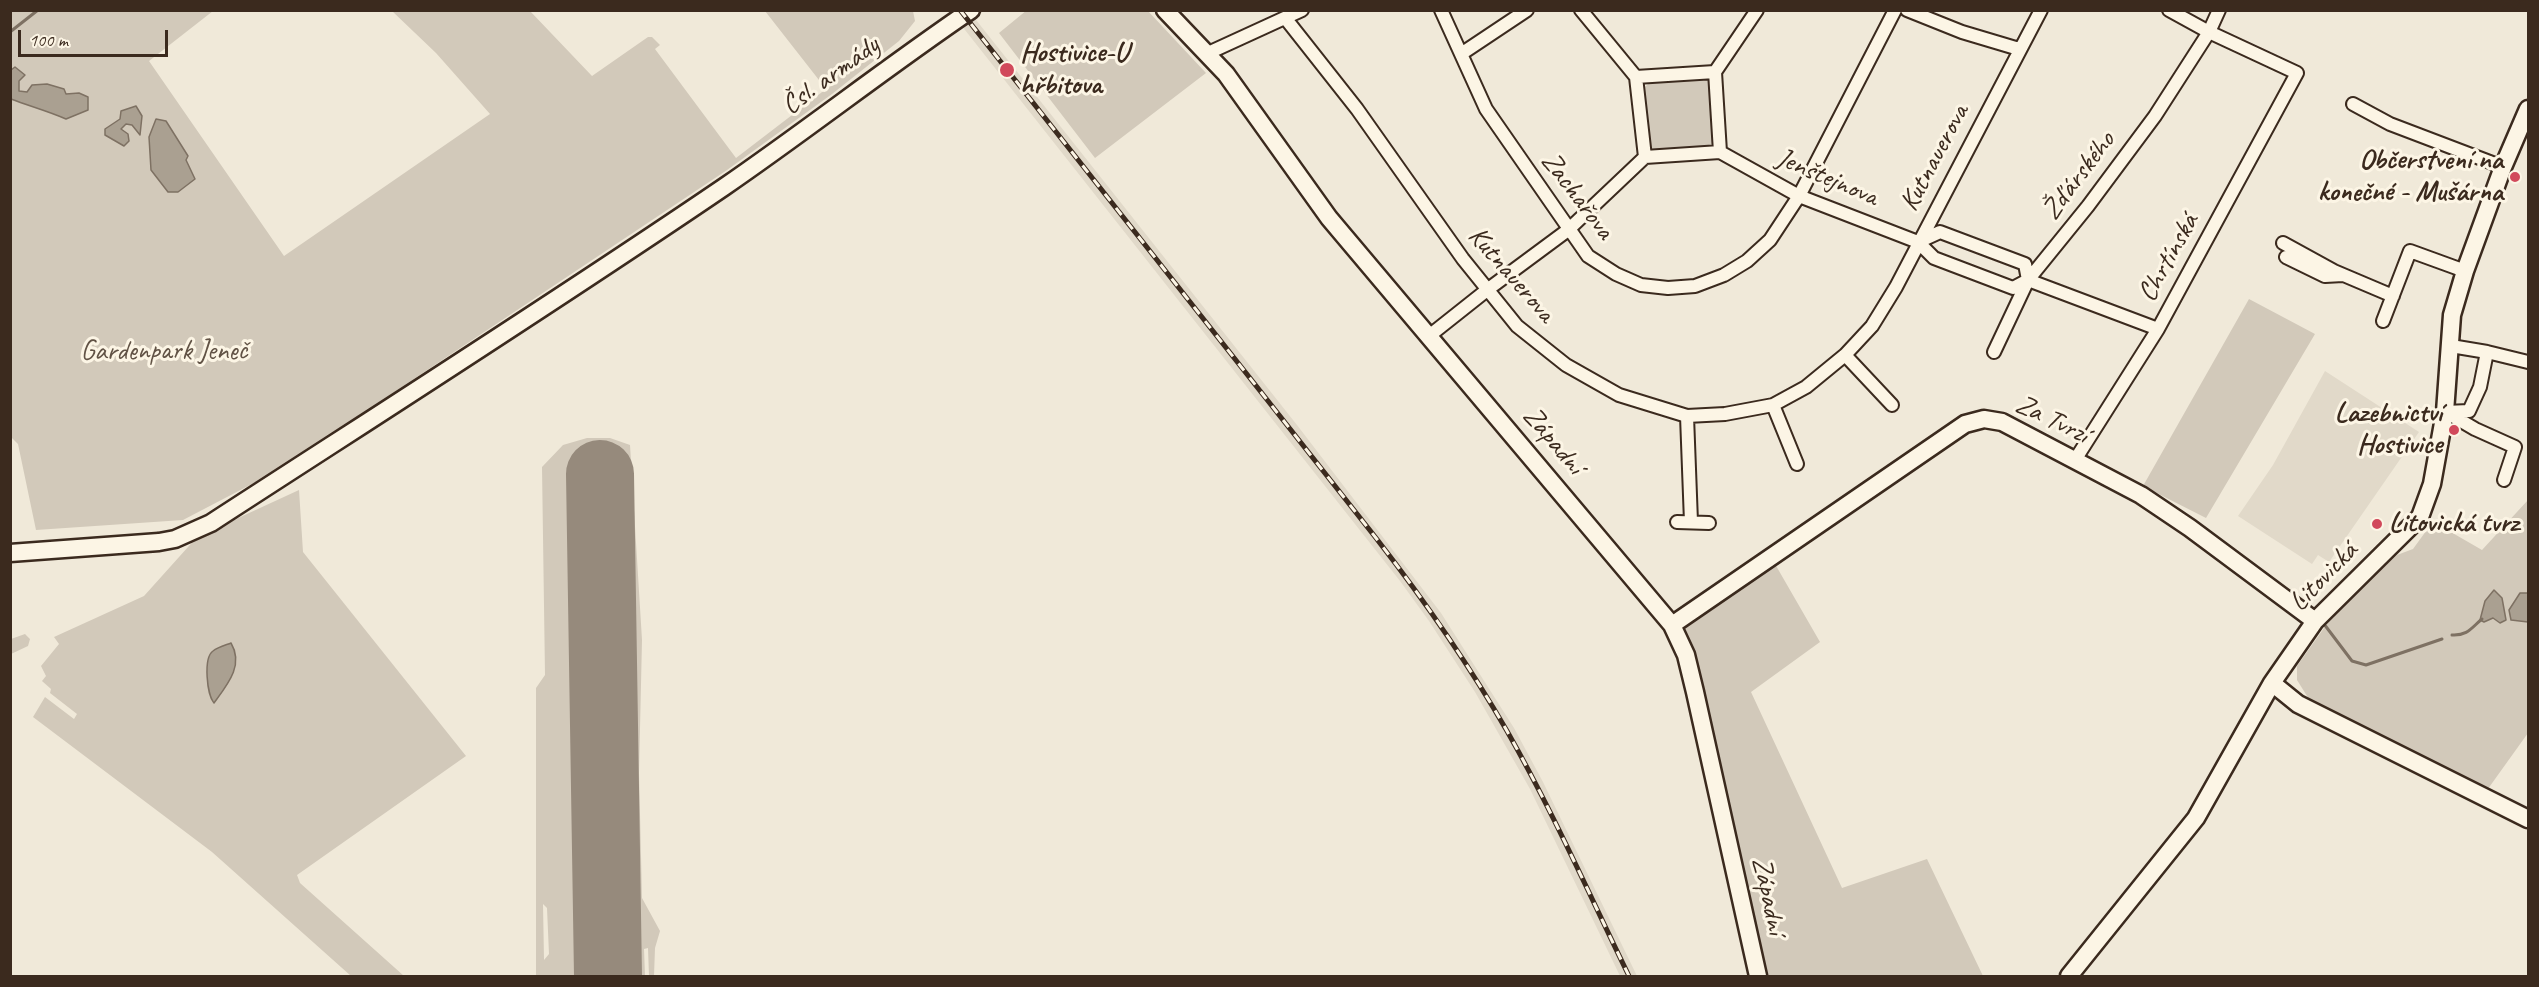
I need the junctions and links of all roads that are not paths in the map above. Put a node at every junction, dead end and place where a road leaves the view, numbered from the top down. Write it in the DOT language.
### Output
graph roads {
  1 [pos="971,10"];
  2 [pos="1165,10"];
  3 [pos="1302,10"];
  4 [pos="1441,10"];
  5 [pos="1527,10"];
  6 [pos="1581,10"];
  7 [pos="1757,10"];
  8 [pos="1895,10"];
  9 [pos="1907,10"];
  10 [pos="2041,10"];
  11 [pos="2169,10"];
  12 [pos="2219,10"];
  13 [pos="1286,19"];
  14 [pos="2209,32"];
  15 [pos="2019,49"];
  16 [pos="1206,54"];
  17 [pos="1461,54"];
  18 [pos="1715,72"];
  19 [pos="1636,77"];
  20 [pos="2353,104"];
  21 [pos="2528,110"];
  22 [pos="1720,152"];
  23 [pos="1645,157"];
  24 [pos="2503,167"];
  25 [pos="1798,196"];
  26 [pos="1568,230"];
  27 [pos="1918,242"];
  28 [pos="2283,243"];
  29 [pos="2286,257"];
  30 [pos="2464,270"];
  31 [pos="2344,275"];
  32 [pos="2028,280"];
  33 [pos="1487,290"];
  34 [pos="2393,296"];
  35 [pos="2383,321"];
  36 [pos="2158,329"];
  37 [pos="1429,336"];
  38 [pos="2451,346"];
  39 [pos="1994,352"];
  40 [pos="2487,352"];
  41 [pos="1845,355"];
  42 [pos="2529,362"];
  43 [pos="1773,405"];
  44 [pos="1892,405"];
  45 [pos="2445,412"];
  46 [pos="1687,416"];
  47 [pos="2075,460"];
  48 [pos="1797,464"];
  49 [pos="2504,480"];
  50 [pos="1677,522"];
  51 [pos="1691,522"];
  52 [pos="1709,523"];
  53 [pos="10,553"];
  54 [pos="2315,621"];
  55 [pos="1672,625"];
  56 [pos="2272,682"];
  57 [pos="2529,819"];
  58 [pos="1758,976"];
  59 [pos="2069,976"];
  1 -- 53 [label="street, Čsl. armády"];
  2 -- 16 [label="street, Západní"];
  3 -- 13 [label="street"];
  4 -- 17 [label="street, Zachařova"];
  5 -- 17 [label="street"];
  6 -- 19 [label="street"];
  7 -- 18 [label="street"];
  8 -- 25 [label="street, Zachařova"];
  9 -- 15 [label="street"];
  10 -- 15 [label="street, Kutnauerova"];
  11 -- 14 [label="street"];
  12 -- 14 [label="street, Žďárského"];
  13 -- 16 [label="street"];
  13 -- 33 [label="street, Kutnauerova"];
  14 -- 32 [label="street, Žďárského"];
  14 -- 36 [label="street, Chrtínská"];
  15 -- 27 [label="street, Kutnauerova"];
  16 -- 37 [label="street, Západní"];
  17 -- 26 [label="street, Zachařova"];
  18 -- 19 [label="street"];
  18 -- 22 [label="street"];
  19 -- 23 [label="street"];
  20 -- 24 [label="street"];
  21 -- 24 [label="street, Litovická"];
  22 -- 23 [label="street"];
  22 -- 25 [label="street, Jenštejnova"];
  23 -- 26 [label="street"];
  24 -- 30 [label="street, Litovická"];
  25 -- 26 [label="street, Zachařova"];
  25 -- 27 [label="street, Jenštejnova"];
  26 -- 33 [label="street"];
  27 -- 32 [label="street, Jenštejnova"];
  27 -- 32 [label="street"];
  27 -- 41 [label="street, Kutnauerova"];
  28 -- 31 [label="street"];
  29 -- 31 [label="street"];
  30 -- 34 [label="street"];
  30 -- 38 [label="street, Litovická"];
  31 -- 34 [label="street"];
  32 -- 36 [label="street, Jenštejnova"];
  32 -- 39 [label="street, Žďárského"];
  33 -- 37 [label="street"];
  33 -- 46 [label="street, Kutnauerova"];
  34 -- 35 [label="street"];
  36 -- 47 [label="street, Chrtínská"];
  37 -- 55 [label="street, Západní"];
  38 -- 40 [label="street"];
  38 -- 45 [label="street, Litovická"];
  40 -- 42 [label="street"];
  40 -- 45 [label="street"];
  41 -- 43 [label="street, Kutnauerova"];
  41 -- 44 [label="street"];
  43 -- 46 [label="street, Kutnauerova"];
  43 -- 48 [label="street"];
  45 -- 49 [label="street"];
  45 -- 54 [label="street, Litovická"];
  46 -- 51 [label="street"];
  47 -- 54 [label="street, Za Tvrzí"];
  47 -- 55 [label="street, Za Tvrzí"];
  50 -- 51 [label="street"];
  51 -- 52 [label="street"];
  54 -- 56 [label="street, Litovická"];
  55 -- 58 [label="street, Západní"];
  56 -- 57 [label="street"];
  56 -- 59 [label="street, Litovická"];
}
